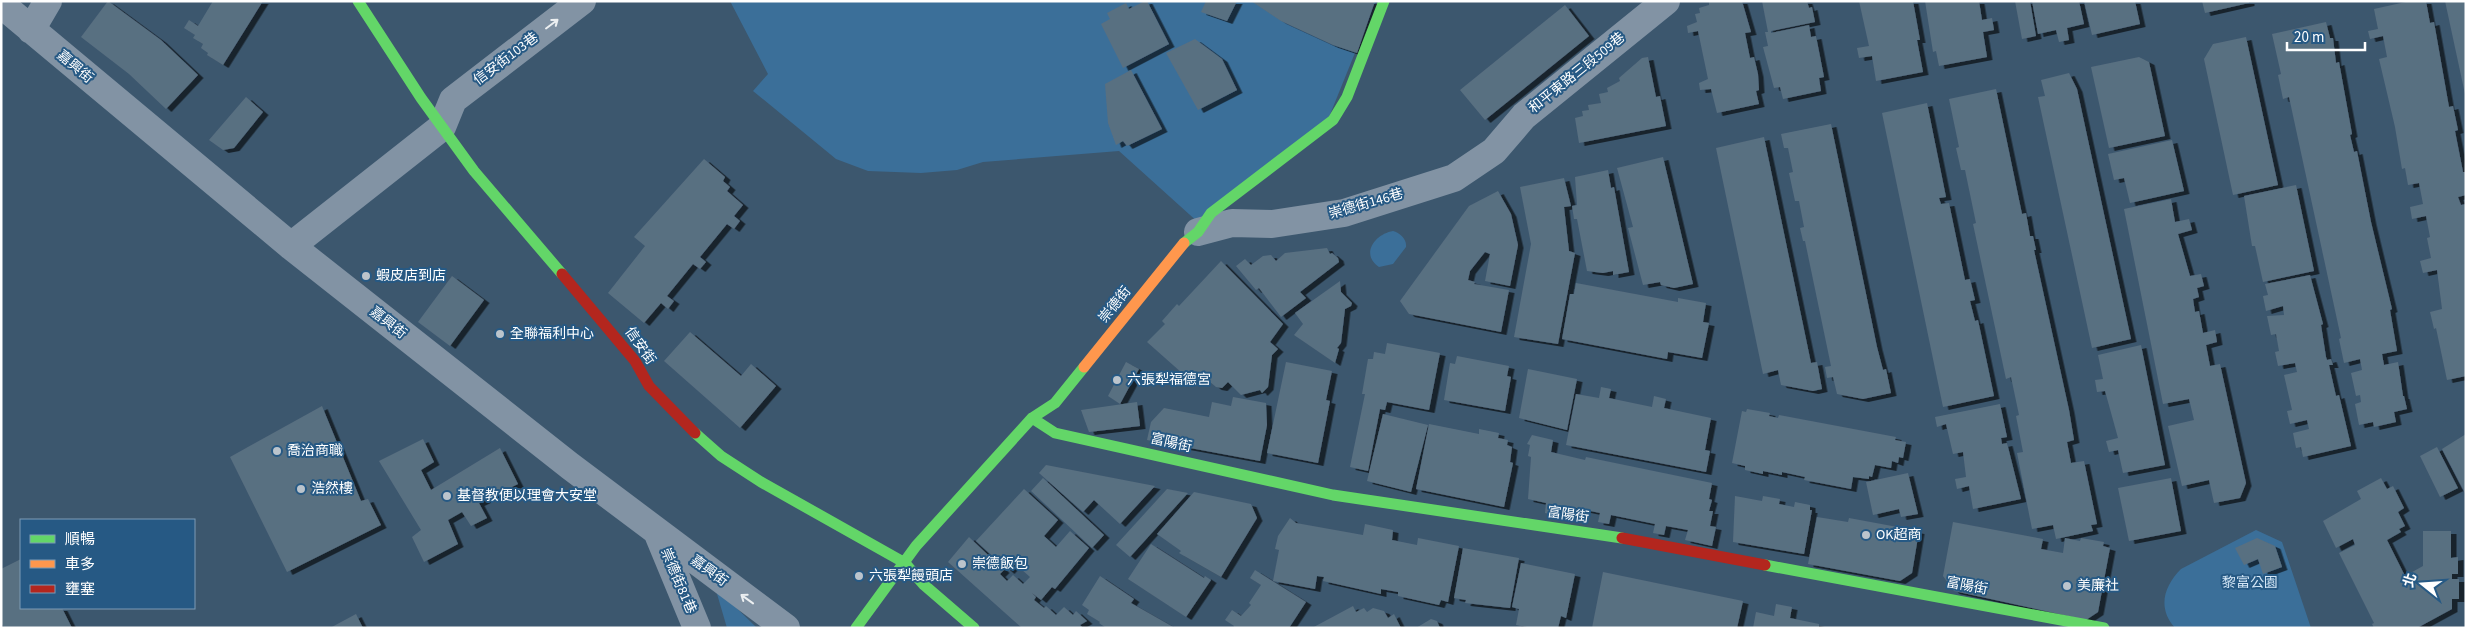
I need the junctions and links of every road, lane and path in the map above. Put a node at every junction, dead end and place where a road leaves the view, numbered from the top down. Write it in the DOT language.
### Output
graph roads {
  1 [pos="48,1"];
  2 [pos="358,1"];
  3 [pos="582,1"];
  4 [pos="1384,1"];
  5 [pos="1666,1"];
  6 [pos="1,4"];
  7 [pos="31,30"];
  8 [pos="442,127"];
  9 [pos="1494,151"];
  10 [pos="1198,232"];
  11 [pos="291,246"];
  12 [pos="1032,418"];
  13 [pos="658,534"];
  14 [pos="905,563"];
  15 [pos="697,628"];
  16 [pos="786,628"];
  17 [pos="856,628"];
  18 [pos="974,628"];
  19 [pos="2104,628"];
  1 -- 7 [label="street"];
  2 -- 8 [label="street, 信安街"];
  8 -- 3 [label="street, 信安街103巷, one-way"];
  4 -- 10 [label="street, 崇德街"];
  5 -- 9 [label="street, 和平東路三段509巷"];
  6 -- 7 [label="street, 嘉興街"];
  7 -- 11 [label="street, 嘉興街"];
  8 -- 11 [label="street"];
  8 -- 14 [label="street, 信安街"];
  9 -- 10 [label="street, 崇德街146巷"];
  10 -- 12 [label="street, 崇德街"];
  11 -- 13 [label="street, 嘉興街"];
  12 -- 14 [label="street, 崇德街"];
  12 -- 19 [label="street, 富陽街"];
  13 -- 15 [label="street, 崇德街81巷"];
  16 -- 13 [label="street, 嘉興街, one-way"];
  14 -- 17 [label="street, 崇德街"];
  14 -- 18 [label="street, 信安街"];
}
